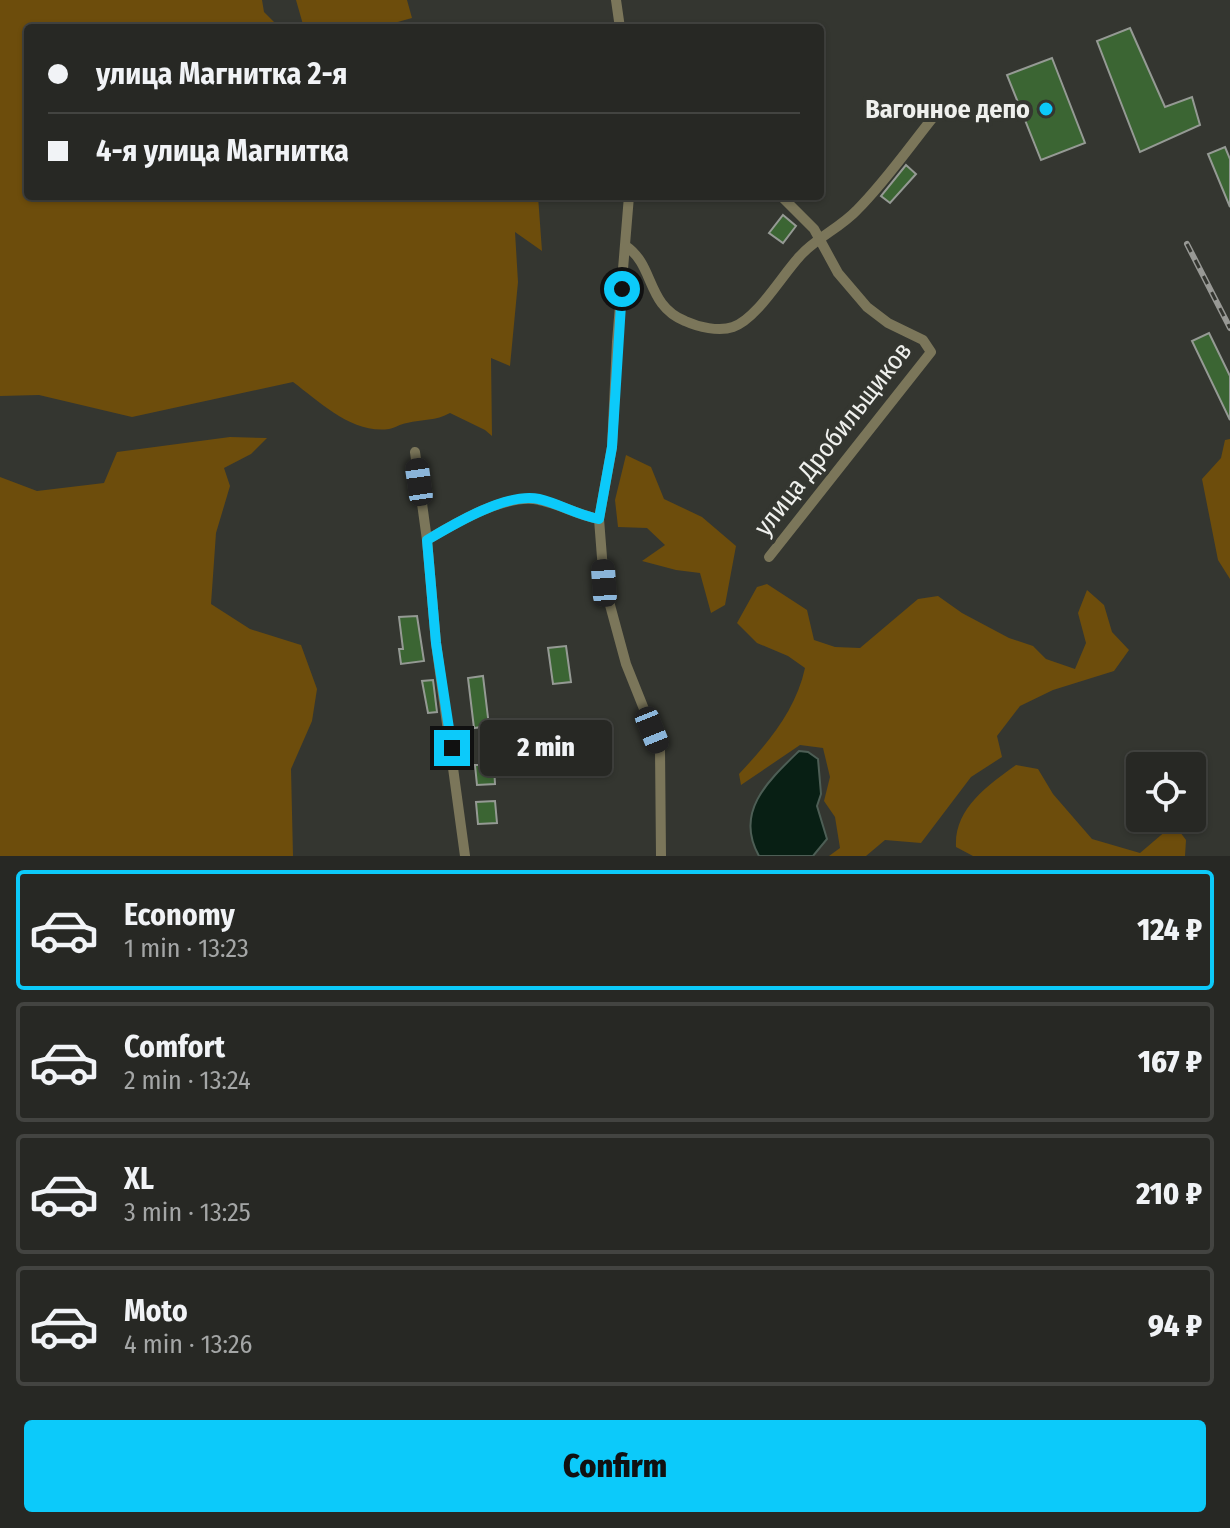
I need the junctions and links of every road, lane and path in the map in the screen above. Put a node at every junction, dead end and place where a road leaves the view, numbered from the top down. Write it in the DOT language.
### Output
graph roads {
  1 [pos="616,0"];
  2 [pos="619,24"];
  3 [pos="939,110"];
  4 [pos="629,200"];
  5 [pos="785,200"];
  6 [pos="820,241"];
  7 [pos="626,246"];
  8 [pos="415,452"];
  9 [pos="599,519"];
  10 [pos="427,540"];
  11 [pos="769,557"];
  12 [pos="465,856"];
  13 [pos="661,856"];
  1 -- 2 [label="street"];
  3 -- 6 [label="street"];
  4 -- 7 [label="street"];
  5 -- 6 [label="street"];
  6 -- 7 [label="street"];
  6 -- 11 [label="street, улица Дробильщиков"];
  7 -- 9 [label="street"];
  8 -- 10 [label="street"];
  9 -- 10 [label="street"];
  9 -- 13 [label="street"];
  10 -- 12 [label="street"];
}
